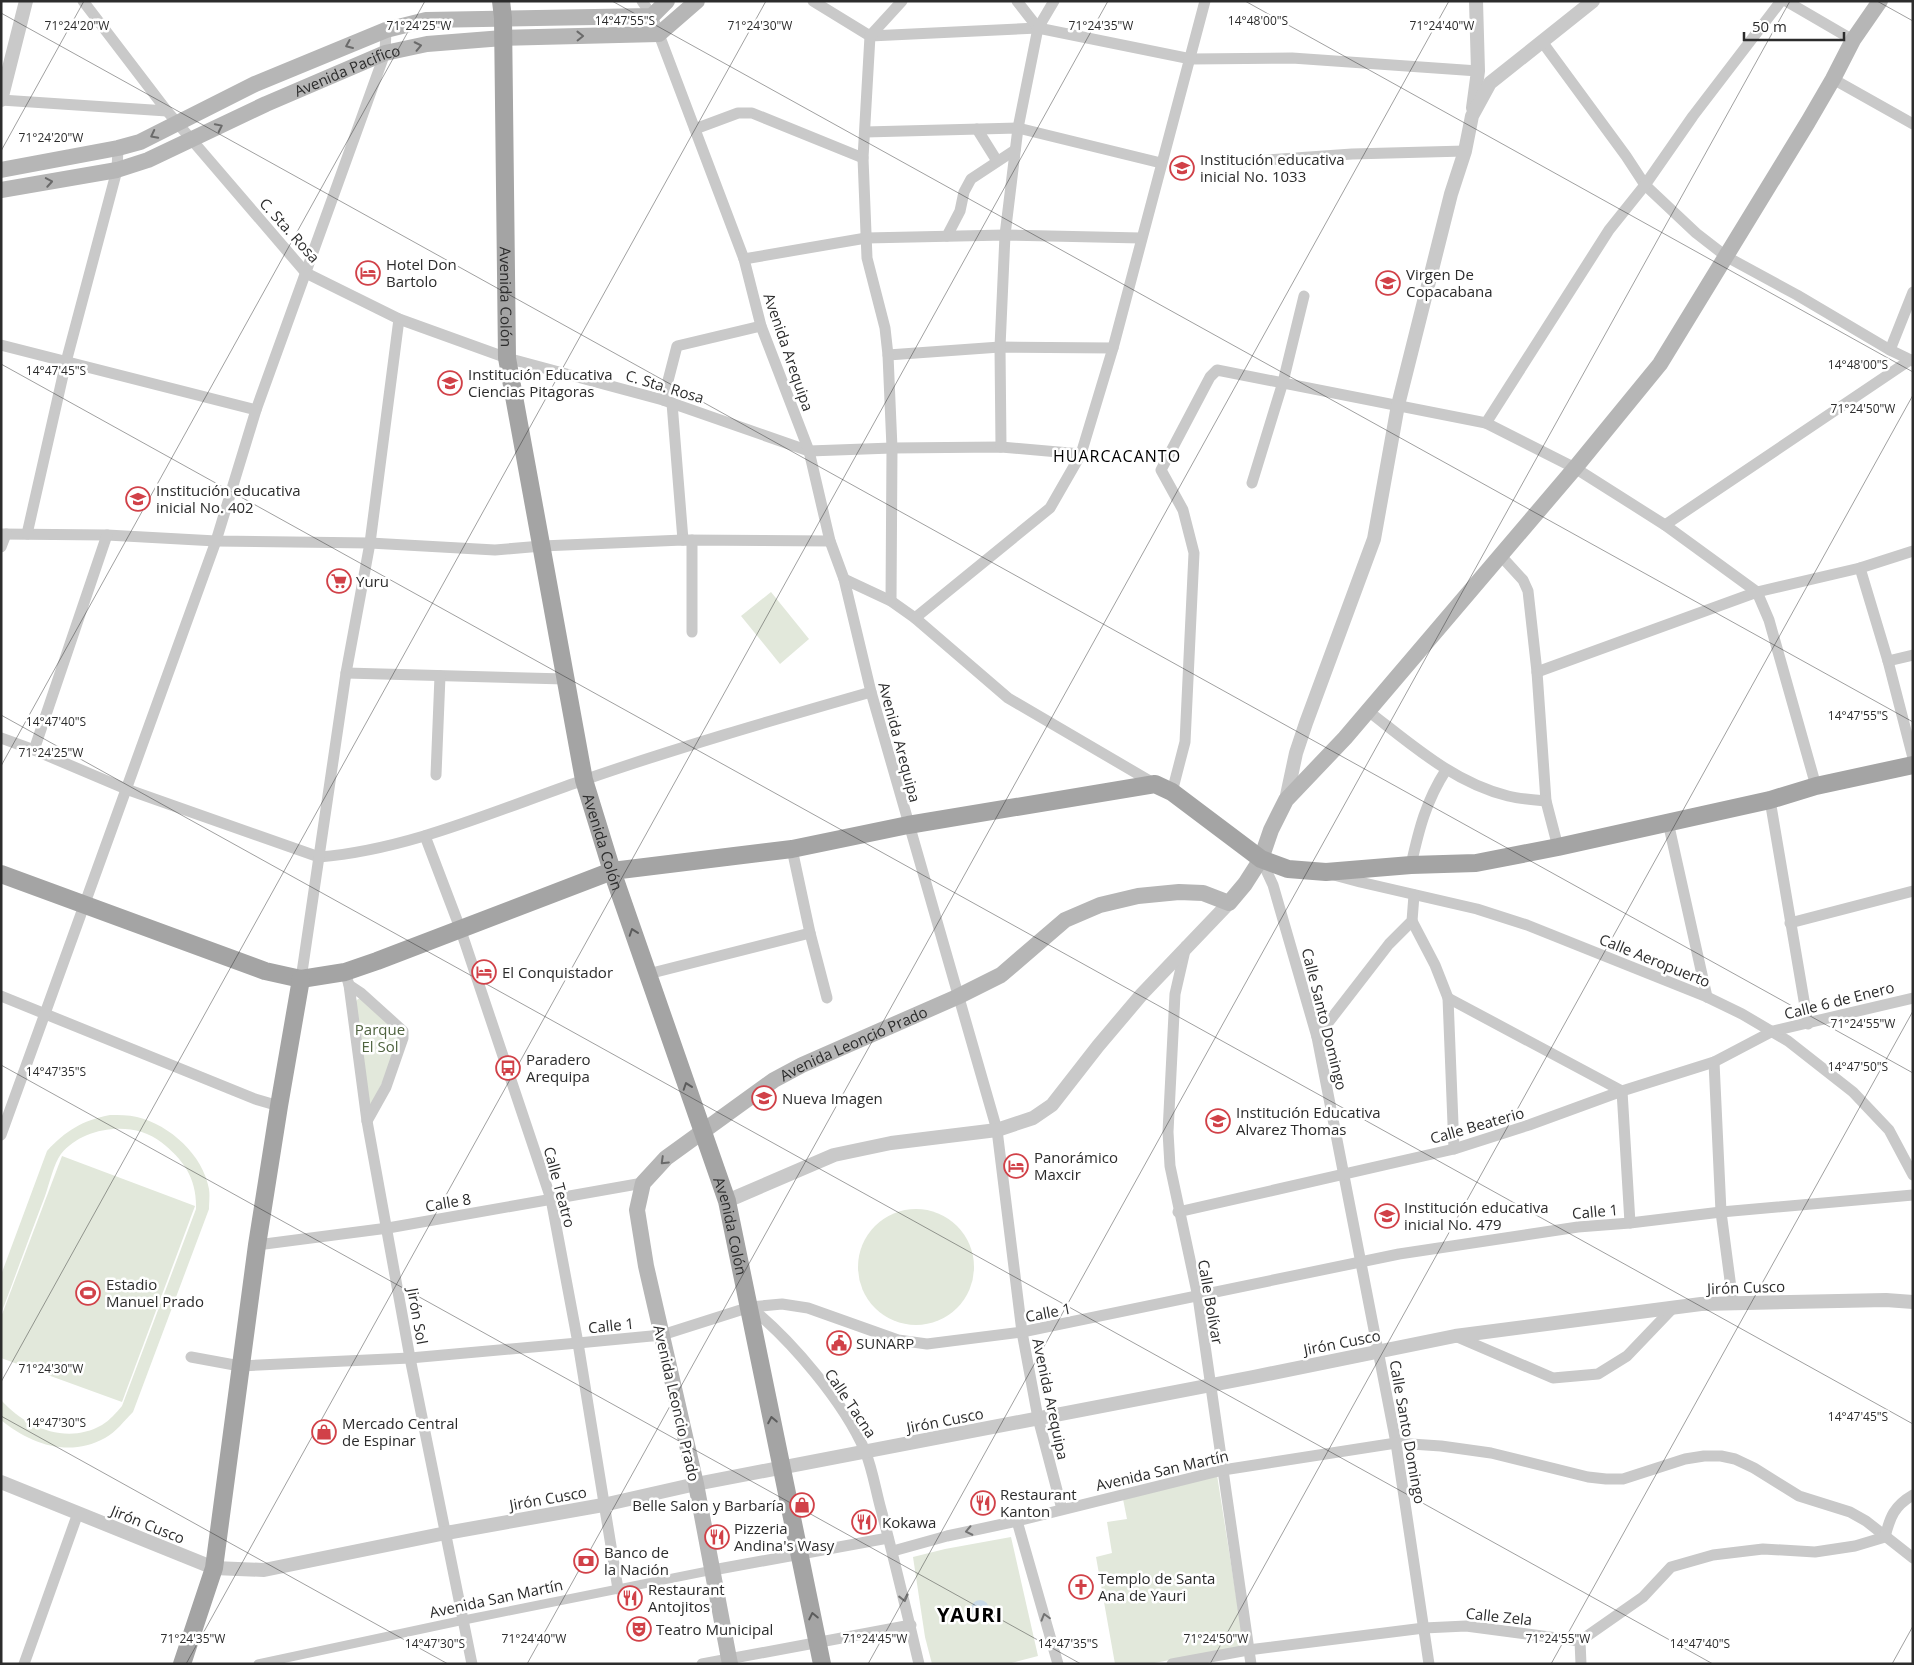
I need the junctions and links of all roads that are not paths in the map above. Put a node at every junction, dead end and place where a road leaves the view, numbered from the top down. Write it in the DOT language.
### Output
graph roads {
  1 [pos="26,1"];
  2 [pos="83,1"];
  3 [pos="642,1"];
  4 [pos="667,1"];
  5 [pos="697,1"];
  6 [pos="813,1"];
  7 [pos="902,1"];
  8 [pos="1017,1"];
  9 [pos="1054,1"];
  10 [pos="1205,1"];
  11 [pos="1476,1"];
  12 [pos="1593,1"];
  13 [pos="1781,1"];
  14 [pos="1786,1"];
  15 [pos="1880,1"];
  16 [pos="502,10"];
  17 [pos="652,16"];
  18 [pos="1038,28"];
  19 [pos="386,30"];
  20 [pos="659,34"];
  21 [pos="870,36"];
  22 [pos="503,38"];
  23 [pos="1853,40"];
  24 [pos="1543,43"];
  25 [pos="385,53"];
  26 [pos="1191,59"];
  27 [pos="1478,71"];
  28 [pos="1834,79"];
  29 [pos="3,84"];
  30 [pos="255,84"];
  31 [pos="1,100"];
  32 [pos="266,104"];
  33 [pos="1472,116"];
  34 [pos="172,117"];
  35 [pos="1913,124"];
  36 [pos="1018,128"];
  37 [pos="694,129"];
  38 [pos="977,129"];
  39 [pos="865,132"];
  40 [pos="192,140"];
  41 [pos="118,148"];
  42 [pos="1015,150"];
  43 [pos="1465,151"];
  44 [pos="863,158"];
  45 [pos="997,161"];
  46 [pos="1239,162"];
  47 [pos="1161,163"];
  48 [pos="1,170"];
  49 [pos="117,170"];
  50 [pos="1645,185"];
  51 [pos="1,190"];
  52 [pos="1004,235"];
  53 [pos="947,236"];
  54 [pos="866,238"];
  55 [pos="1141,238"];
  56 [pos="1727,257"];
  57 [pos="744,259"];
  58 [pos="306,273"];
  59 [pos="1913,292"];
  60 [pos="1304,296"];
  61 [pos="399,319"];
  62 [pos="761,326"];
  63 [pos="1,345"];
  64 [pos="1000,347"];
  65 [pos="1113,348"];
  66 [pos="1890,350"];
  67 [pos="888,355"];
  68 [pos="507,358"];
  69 [pos="1912,361"];
  70 [pos="66,362"];
  71 [pos="1283,382"];
  72 [pos="668,401"];
  73 [pos="1398,405"];
  74 [pos="256,410"];
  75 [pos="1486,423"];
  76 [pos="1001,447"];
  77 [pos="892,448"];
  78 [pos="809,451"];
  79 [pos="1081,454"];
  80 [pos="1576,468"];
  81 [pos="1252,483"];
  82 [pos="1665,525"];
  83 [pos="4,534"];
  84 [pos="27,534"];
  85 [pos="107,535"];
  86 [pos="688,540"];
  87 [pos="216,541"];
  88 [pos="830,541"];
  89 [pos="370,544"];
  90 [pos="542,546"];
  91 [pos="1,547"];
  92 [pos="1913,552"];
  93 [pos="1501,556"];
  94 [pos="1860,568"];
  95 [pos="844,579"];
  96 [pos="1757,592"];
  97 [pos="891,601"];
  98 [pos="915,618"];
  99 [pos="692,632"];
  100 [pos="1913,655"];
  101 [pos="1888,661"];
  102 [pos="1537,672"];
  103 [pos="346,673"];
  104 [pos="440,676"];
  105 [pos="565,679"];
  106 [pos="871,692"];
  107 [pos="1368,711"];
  108 [pos="1,738"];
  109 [pos="34,750"];
  110 [pos="1913,758"];
  111 [pos="1913,765"];
  112 [pos="1446,770"];
  113 [pos="436,775"];
  114 [pos="584,780"];
  115 [pos="1155,784"];
  116 [pos="1816,786"];
  117 [pos="126,789"];
  118 [pos="1172,792"];
  119 [pos="1286,800"];
  120 [pos="1770,800"];
  121 [pos="1546,801"];
  122 [pos="1668,822"];
  123 [pos="908,826"];
  124 [pos="425,836"];
  125 [pos="1558,847"];
  126 [pos="792,849"];
  127 [pos="320,857"];
  128 [pos="1261,859"];
  129 [pos="1411,865"];
  130 [pos="612,871"];
  131 [pos="1326,872"];
  132 [pos="1,874"];
  133 [pos="1913,891"];
  134 [pos="1414,895"];
  135 [pos="1229,903"];
  136 [pos="84,905"];
  137 [pos="1412,921"];
  138 [pos="1790,923"];
  139 [pos="460,928"];
  140 [pos="810,933"];
  141 [pos="1186,946"];
  142 [pos="648,974"];
  143 [pos="347,978"];
  144 [pos="301,979"];
  145 [pos="1,996"];
  146 [pos="957,997"];
  147 [pos="1706,997"];
  148 [pos="827,998"];
  149 [pos="1448,998"];
  150 [pos="1913,998"];
  151 [pos="45,1014"];
  152 [pos="1808,1024"];
  153 [pos="1773,1032"];
  154 [pos="1318,1037"];
  155 [pos="1714,1062"];
  156 [pos="1622,1091"];
  157 [pos="278,1106"];
  158 [pos="367,1121"];
  159 [pos="997,1130"];
  160 [pos="703,1132"];
  161 [pos="1,1135"];
  162 [pos="1454,1149"];
  163 [pos="1345,1174"];
  164 [pos="1913,1175"];
  165 [pos="643,1183"];
  166 [pos="1913,1195"];
  167 [pos="551,1199"];
  168 [pos="727,1201"];
  169 [pos="1178,1212"];
  170 [pos="1721,1212"];
  171 [pos="1630,1223"];
  172 [pos="388,1228"];
  173 [pos="257,1245"];
  174 [pos="1362,1262"];
  175 [pos="1198,1297"];
  176 [pos="1913,1302"];
  177 [pos="1733,1303"];
  178 [pos="750,1307"];
  179 [pos="1672,1309"];
  180 [pos="1022,1332"];
  181 [pos="662,1334"];
  182 [pos="1455,1336"];
  183 [pos="578,1343"];
  184 [pos="1379,1351"];
  185 [pos="192,1358"];
  186 [pos="410,1358"];
  187 [pos="240,1366"];
  188 [pos="1209,1385"];
  189 [pos="1038,1418"];
  190 [pos="1396,1443"];
  191 [pos="866,1452"];
  192 [pos="781,1468"];
  193 [pos="1223,1470"];
  194 [pos="1,1482"];
  195 [pos="696,1484"];
  196 [pos="1913,1495"];
  197 [pos="603,1505"];
  198 [pos="1062,1509"];
  199 [pos="78,1513"];
  200 [pos="1017,1521"];
  201 [pos="446,1533"];
  202 [pos="1885,1537"];
  203 [pos="888,1538"];
  204 [pos="893,1551"];
  205 [pos="800,1554"];
  206 [pos="1913,1558"];
  207 [pos="214,1568"];
  208 [pos="713,1570"];
  209 [pos="618,1589"];
  210 [pos="464,1620"];
  211 [pos="911,1624"];
  212 [pos="1424,1628"];
  213 [pos="818,1641"];
  214 [pos="1580,1641"];
  215 [pos="1248,1650"];
  216 [pos="729,1661"];
  217 [pos="24,1664"];
  218 [pos="182,1664"];
  219 [pos="258,1664"];
  220 [pos="472,1664"];
  221 [pos="702,1664"];
  222 [pos="822,1664"];
  223 [pos="920,1664"];
  224 [pos="1058,1664"];
  225 [pos="1172,1664"];
  226 [pos="1251,1664"];
  227 [pos="1429,1664"];
  228 [pos="1580,1664"];
  1 -- 29 [label="street"];
  2 -- 34 [label="street, C. Sta. Rosa"];
  3 -- 17 [label="street, Avenida Arequipa"];
  4 -- 17 [label="main road"];
  5 -- 20 [label="main road"];
  6 -- 21 [label="street"];
  7 -- 21 [label="street"];
  8 -- 18 [label="street"];
  9 -- 18 [label="street"];
  10 -- 26 [label="street"];
  11 -- 27 [label="street"];
  12 -- 24 [label="street"];
  13 -- 50 [label="street"];
  14 -- 23 [label="street"];
  15 -- 23 [label="main road"];
  16 -- 17 [label="main road, Avenida Pacifico"];
  16 -- 19 [label="main road, Avenida Pacifico"];
  16 -- 22 [label="main road, Avenida Colón"];
  17 -- 20 [label="street, Avenida Arequipa"];
  18 -- 21 [label="street"];
  18 -- 26 [label="street"];
  18 -- 36 [label="street"];
  19 -- 25 [label="street"];
  19 -- 30 [label="main road, Avenida Pacifico, one-way"];
  22 -- 20 [label="main road, Avenida Pacifico, one-way"];
  20 -- 37 [label="street, Avenida Arequipa"];
  21 -- 39 [label="street"];
  25 -- 22 [label="main road, Avenida Pacifico, one-way"];
  22 -- 68 [label="main road, Avenida Colón"];
  23 -- 28 [label="main road"];
  24 -- 33 [label="street"];
  24 -- 50 [label="street"];
  25 -- 32 [label="main road, Avenida Pacifico"];
  25 -- 58 [label="street"];
  26 -- 27 [label="street"];
  26 -- 47 [label="street"];
  27 -- 33 [label="street"];
  28 -- 35 [label="street"];
  28 -- 56 [label="main road"];
  29 -- 31 [label="street"];
  30 -- 32 [label="main road"];
  30 -- 34 [label="main road, Avenida Pacifico"];
  31 -- 34 [label="street"];
  40 -- 32 [label="main road, Avenida Pacifico, one-way"];
  33 -- 43 [label="street"];
  34 -- 40 [label="street, C. Sta. Rosa"];
  34 -- 41 [label="main road, Avenida Pacifico, one-way"];
  36 -- 38 [label="street"];
  36 -- 42 [label="street"];
  36 -- 47 [label="street"];
  37 -- 44 [label="street"];
  37 -- 57 [label="street, Avenida Arequipa"];
  38 -- 39 [label="street"];
  38 -- 45 [label="street"];
  39 -- 44 [label="street"];
  40 -- 49 [label="main road, Avenida Pacifico"];
  40 -- 58 [label="street, C. Sta. Rosa"];
  41 -- 48 [label="main road, Avenida Pacifico"];
  41 -- 49 [label="street"];
  42 -- 45 [label="street"];
  42 -- 52 [label="street"];
  43 -- 46 [label="street"];
  43 -- 73 [label="street"];
  44 -- 54 [label="street"];
  45 -- 53 [label="street"];
  47 -- 55 [label="street"];
  51 -- 49 [label="main road, Avenida Pacifico, one-way"];
  49 -- 70 [label="street"];
  50 -- 56 [label="street"];
  50 -- 75 [label="street"];
  52 -- 53 [label="street"];
  52 -- 55 [label="street"];
  52 -- 64 [label="street"];
  53 -- 54 [label="street"];
  54 -- 57 [label="street"];
  54 -- 67 [label="street"];
  55 -- 65 [label="street"];
  56 -- 66 [label="street"];
  56 -- 80 [label="main road"];
  57 -- 62 [label="street, Avenida Arequipa"];
  58 -- 61 [label="street, C. Sta. Rosa"];
  58 -- 74 [label="street"];
  59 -- 66 [label="street"];
  60 -- 71 [label="street"];
  61 -- 68 [label="street, C. Sta. Rosa"];
  61 -- 89 [label="street"];
  62 -- 72 [label="street"];
  62 -- 78 [label="street, Avenida Arequipa"];
  63 -- 70 [label="street"];
  64 -- 65 [label="street"];
  64 -- 67 [label="street"];
  64 -- 76 [label="street"];
  65 -- 79 [label="street"];
  66 -- 69 [label="street"];
  67 -- 77 [label="street"];
  68 -- 72 [label="street, C. Sta. Rosa"];
  68 -- 90 [label="main road, Avenida Colón"];
  69 -- 82 [label="street"];
  70 -- 74 [label="street"];
  70 -- 84 [label="street"];
  71 -- 73 [label="street"];
  71 -- 81 [label="street"];
  71 -- 118 [label="street"];
  72 -- 78 [label="street, C. Sta. Rosa"];
  72 -- 86 [label="street"];
  73 -- 75 [label="street"];
  73 -- 119 [label="street"];
  74 -- 87 [label="street"];
  75 -- 80 [label="street"];
  76 -- 77 [label="street, C. Sta. Rosa"];
  76 -- 79 [label="street, C. Sta. Rosa"];
  77 -- 78 [label="street, C. Sta. Rosa"];
  77 -- 97 [label="street"];
  78 -- 88 [label="street, Avenida Arequipa"];
  79 -- 98 [label="street"];
  80 -- 82 [label="street"];
  80 -- 93 [label="main road"];
  82 -- 96 [label="street"];
  83 -- 84 [label="street"];
  83 -- 91 [label="street"];
  84 -- 85 [label="street"];
  85 -- 87 [label="street"];
  85 -- 109 [label="street"];
  86 -- 88 [label="street"];
  86 -- 90 [label="street"];
  86 -- 99 [label="street"];
  87 -- 89 [label="street"];
  87 -- 117 [label="street"];
  88 -- 95 [label="street, Avenida Arequipa"];
  89 -- 90 [label="street"];
  89 -- 103 [label="street"];
  90 -- 105 [label="main road, Avenida Colón"];
  92 -- 94 [label="street"];
  93 -- 102 [label="street"];
  93 -- 107 [label="main road"];
  94 -- 96 [label="street"];
  94 -- 101 [label="street"];
  95 -- 97 [label="street"];
  95 -- 106 [label="street, Avenida Arequipa"];
  96 -- 102 [label="street"];
  96 -- 116 [label="street"];
  97 -- 98 [label="street"];
  98 -- 115 [label="street"];
  100 -- 101 [label="street"];
  101 -- 110 [label="street"];
  102 -- 121 [label="street"];
  103 -- 104 [label="street"];
  103 -- 127 [label="street"];
  104 -- 105 [label="street"];
  104 -- 113 [label="street"];
  105 -- 114 [label="main road, Avenida Colón"];
  106 -- 114 [label="street"];
  106 -- 123 [label="street, Avenida Arequipa"];
  107 -- 112 [label="street"];
  107 -- 119 [label="main road"];
  108 -- 109 [label="street"];
  109 -- 117 [label="street"];
  111 -- 116 [label="main road"];
  112 -- 121 [label="street"];
  112 -- 129 [label="street"];
  114 -- 124 [label="street"];
  114 -- 130 [label="main road, Avenida Colón"];
  115 -- 118 [label="main road"];
  115 -- 123 [label="main road"];
  116 -- 120 [label="main road"];
  117 -- 127 [label="street"];
  117 -- 136 [label="street"];
  118 -- 128 [label="main road"];
  119 -- 128 [label="main road"];
  120 -- 122 [label="main road"];
  120 -- 138 [label="street"];
  121 -- 125 [label="street"];
  122 -- 125 [label="main road"];
  122 -- 147 [label="street"];
  123 -- 126 [label="main road"];
  123 -- 146 [label="street, Avenida Arequipa"];
  124 -- 127 [label="street"];
  124 -- 139 [label="street, Calle Teatro"];
  125 -- 129 [label="main road"];
  126 -- 130 [label="main road"];
  126 -- 140 [label="street"];
  127 -- 144 [label="street"];
  128 -- 131 [label="main road"];
  128 -- 135 [label="main road"];
  128 -- 154 [label="street, Calle Santo Domingo"];
  129 -- 131 [label="main road"];
  130 -- 139 [label="main road"];
  142 -- 130 [label="main road, Avenida Colón, one-way"];
  131 -- 134 [label="street, Calle Aeropuerto"];
  132 -- 136 [label="main road"];
  133 -- 138 [label="street"];
  134 -- 137 [label="street"];
  134 -- 147 [label="street, Calle Aeropuerto"];
  135 -- 141 [label="street"];
  135 -- 146 [label="main road, Avenida Leoncio Prado"];
  136 -- 144 [label="main road"];
  136 -- 151 [label="street"];
  137 -- 149 [label="street"];
  137 -- 154 [label="street"];
  138 -- 152 [label="street"];
  139 -- 143 [label="main road"];
  139 -- 167 [label="street, Calle Teatro"];
  140 -- 142 [label="street"];
  140 -- 148 [label="street"];
  141 -- 159 [label="street"];
  141 -- 169 [label="street, Calle Bolívar"];
  160 -- 142 [label="main road, Avenida Colón, one-way"];
  143 -- 144 [label="main road"];
  143 -- 158 [label="street, Jirón Sol"];
  143 -- 158 [label="street"];
  144 -- 157 [label="main road"];
  145 -- 151 [label="street"];
  146 -- 159 [label="street, Avenida Arequipa"];
  146 -- 160 [label="main road, Avenida Leoncio Prado"];
  147 -- 153 [label="street, Calle Aeropuerto"];
  149 -- 156 [label="street"];
  149 -- 162 [label="street"];
  150 -- 152 [label="street, Calle 6 de Enero"];
  151 -- 157 [label="street"];
  151 -- 161 [label="street"];
  152 -- 153 [label="street, Calle 6 de Enero"];
  153 -- 155 [label="street, Calle Beaterio"];
  153 -- 164 [label="street, Calle Aeropuerto"];
  154 -- 163 [label="street, Calle Santo Domingo"];
  155 -- 156 [label="street, Calle Beaterio"];
  155 -- 170 [label="street"];
  156 -- 162 [label="street, Calle Beaterio"];
  156 -- 171 [label="street"];
  157 -- 173 [label="main road"];
  158 -- 172 [label="street, Jirón Sol"];
  159 -- 168 [label="street"];
  159 -- 180 [label="street, Avenida Arequipa"];
  160 -- 165 [label="main road, Avenida Leoncio Prado, one-way"];
  160 -- 168 [label="main road, Avenida Colón"];
  162 -- 163 [label="street, Calle Beaterio"];
  163 -- 169 [label="street, Calle Beaterio"];
  163 -- 174 [label="street, Calle Santo Domingo"];
  165 -- 167 [label="street, Calle 8"];
  165 -- 181 [label="main road, Avenida Leoncio Prado"];
  166 -- 170 [label="street, Calle 1"];
  167 -- 172 [label="street, Calle 8"];
  167 -- 183 [label="street, Calle Teatro"];
  168 -- 178 [label="main road, Avenida Colón"];
  169 -- 175 [label="street, Calle Bolívar"];
  170 -- 171 [label="street, Calle 1"];
  170 -- 177 [label="street"];
  171 -- 174 [label="street, Calle 1"];
  172 -- 173 [label="street, Calle 8"];
  172 -- 186 [label="street, Jirón Sol"];
  173 -- 187 [label="main road"];
  174 -- 175 [label="street, Calle 1"];
  174 -- 184 [label="street, Calle Santo Domingo"];
  175 -- 180 [label="street, Calle 1"];
  175 -- 188 [label="street, Calle Bolívar"];
  176 -- 177 [label="street, Jirón Cusco"];
  177 -- 179 [label="street, Jirón Cusco"];
  178 -- 180 [label="street, Calle 1"];
  178 -- 181 [label="street, Calle 1"];
  178 -- 191 [label="street, Calle Tacna"];
  192 -- 178 [label="main road, Avenida Colón, one-way"];
  179 -- 182 [label="street, Jirón Cusco"];
  179 -- 182 [label="street"];
  180 -- 189 [label="street, Avenida Arequipa"];
  181 -- 183 [label="street, Calle 1"];
  181 -- 195 [label="main road, Avenida Leoncio Prado"];
  182 -- 184 [label="street, Jirón Cusco"];
  183 -- 186 [label="street, Calle 1"];
  183 -- 197 [label="street, Calle Teatro"];
  184 -- 188 [label="street, Jirón Cusco"];
  184 -- 190 [label="street, Calle Santo Domingo"];
  185 -- 187 [label="street, Calle 1"];
  186 -- 187 [label="street, Calle 1"];
  186 -- 201 [label="street, Jirón Sol"];
  187 -- 207 [label="main road"];
  188 -- 189 [label="street, Jirón Cusco"];
  188 -- 193 [label="street, Calle Bolívar"];
  189 -- 191 [label="street, Jirón Cusco"];
  189 -- 198 [label="street, Avenida Arequipa"];
  190 -- 193 [label="street, Avenida San Martín"];
  190 -- 202 [label="street, Avenida San Martín"];
  190 -- 212 [label="street, Calle Santo Domingo"];
  191 -- 192 [label="street, Jirón Cusco"];
  191 -- 203 [label="street, Calle Tacna"];
  192 -- 195 [label="street, Jirón Cusco"];
  192 -- 205 [label="main road, Avenida Colón"];
  193 -- 198 [label="street, Avenida San Martín"];
  193 -- 215 [label="street, Calle Bolívar"];
  194 -- 199 [label="street, Jirón Cusco"];
  195 -- 197 [label="street, Jirón Cusco"];
  195 -- 208 [label="main road, Avenida Leoncio Prado"];
  196 -- 202 [label="street"];
  197 -- 201 [label="street, Jirón Cusco"];
  197 -- 209 [label="street, Calle Teatro"];
  198 -- 200 [label="street, Avenida San Martín"];
  199 -- 207 [label="street, Jirón Cusco"];
  199 -- 217 [label="street"];
  200 -- 204 [label="street, Avenida San Martín, one-way"];
  224 -- 200 [label="street, one-way"];
  201 -- 207 [label="street, Jirón Cusco"];
  201 -- 210 [label="street, Jirón Sol"];
  202 -- 206 [label="street, Avenida San Martín"];
  202 -- 214 [label="street"];
  203 -- 204 [label="street"];
  203 -- 205 [label="street, Avenida San Martín"];
  204 -- 211 [label="street, one-way"];
  205 -- 208 [label="street, Avenida San Martín"];
  213 -- 205 [label="main road, Avenida Colón, one-way"];
  207 -- 218 [label="main road"];
  208 -- 209 [label="street, Avenida San Martín"];
  208 -- 216 [label="main road, Avenida Leoncio Prado"];
  209 -- 210 [label="street, Avenida San Martín"];
  210 -- 219 [label="street, Avenida San Martín"];
  210 -- 220 [label="street, Jirón Sol"];
  211 -- 213 [label="street"];
  211 -- 223 [label="street"];
  212 -- 214 [label="street, Calle Zela"];
  212 -- 215 [label="street, Calle Zela"];
  212 -- 227 [label="street, Calle Santo Domingo"];
  213 -- 216 [label="street"];
  213 -- 222 [label="main road, Avenida Colón"];
  214 -- 228 [label="street"];
  215 -- 225 [label="street, Calle Zela"];
  215 -- 226 [label="street, Calle Bolívar"];
  216 -- 221 [label="street"];
}
